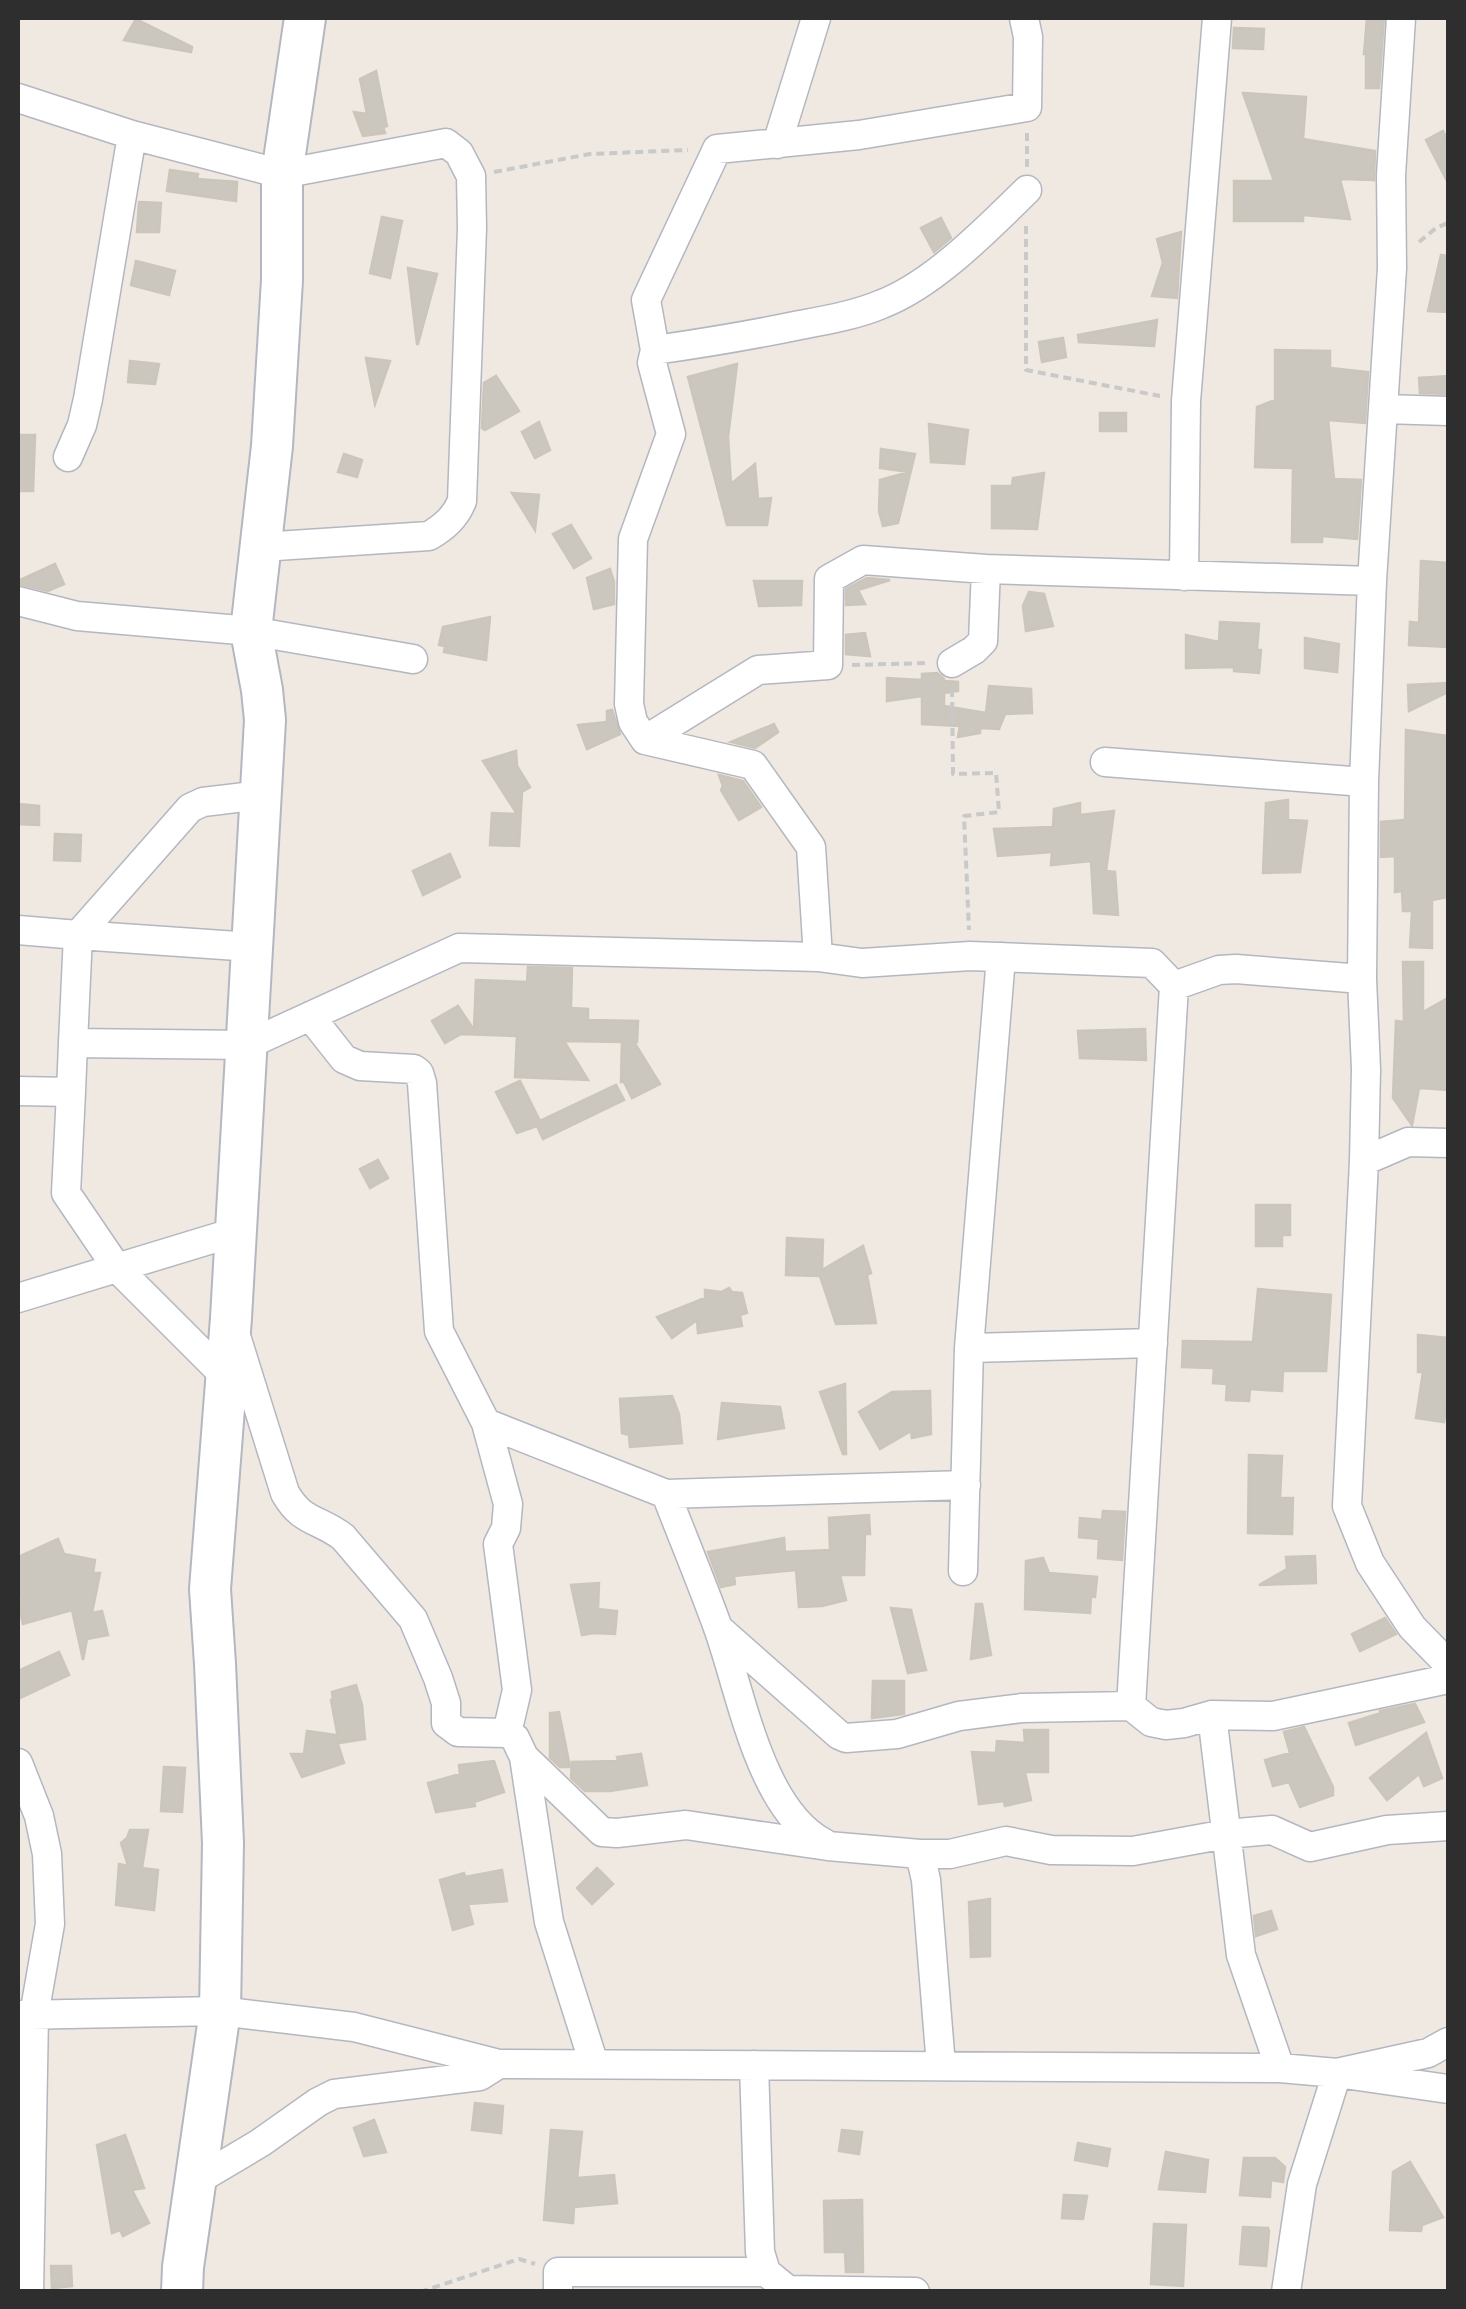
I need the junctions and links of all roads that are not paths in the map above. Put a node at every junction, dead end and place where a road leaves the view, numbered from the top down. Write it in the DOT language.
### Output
graph roads {
  1 [pos="305,18"];
  2 [pos="816,18"];
  3 [pos="1024,18"];
  4 [pos="1217,18"];
  5 [pos="1401,18"];
  6 [pos="18,98"];
  7 [pos="132,135"];
  8 [pos="777,144"];
  9 [pos="282,174"];
  10 [pos="1026,190"];
  11 [pos="656,350"];
  12 [pos="1384,409"];
  13 [pos="1448,411"];
  14 [pos="68,457"];
  15 [pos="261,547"];
  16 [pos="986,569"];
  17 [pos="1184,576"];
  18 [pos="1372,580"];
  19 [pos="18,601"];
  20 [pos="251,632"];
  21 [pos="413,659"];
  22 [pos="952,663"];
  23 [pos="645,740"];
  24 [pos="1105,762"];
  25 [pos="1364,782"];
  26 [pos="261,795"];
  27 [pos="18,930"];
  28 [pos="78,935"];
  29 [pos="252,946"];
  30 [pos="818,957"];
  31 [pos="1002,957"];
  32 [pos="1362,979"];
  33 [pos="1174,986"];
  34 [pos="310,1016"];
  35 [pos="73,1043"];
  36 [pos="247,1045"];
  37 [pos="18,1092"];
  38 [pos="71,1092"];
  39 [pos="1448,1143"];
  40 [pos="1364,1161"];
  41 [pos="235,1232"];
  42 [pos="117,1268"];
  43 [pos="18,1298"];
  44 [pos="231,1318"];
  45 [pos="1153,1343"];
  46 [pos="969,1348"];
  47 [pos="226,1377"];
  48 [pos="486,1423"];
  49 [pos="966,1485"];
  50 [pos="666,1494"];
  51 [pos="963,1571"];
  52 [pos="718,1628"];
  53 [pos="1448,1664"];
  54 [pos="1448,1679"];
  55 [pos="1131,1706"];
  56 [pos="1212,1715"];
  57 [pos="507,1733"];
  58 [pos="524,1757"];
  59 [pos="18,1762"];
  60 [pos="1448,1826"];
  61 [pos="1226,1834"];
  62 [pos="828,1846"];
  63 [pos="920,1854"];
  64 [pos="220,2011"];
  65 [pos="26,2015"];
  66 [pos="1448,2042"];
  67 [pos="500,2064"];
  68 [pos="594,2064"];
  69 [pos="754,2065"];
  70 [pos="941,2066"];
  71 [pos="1280,2068"];
  72 [pos="1336,2073"];
  73 [pos="1448,2089"];
  74 [pos="196,2181"];
  75 [pos="24,2262"];
  76 [pos="766,2272"];
  77 [pos="558,2282"];
  78 [pos="30,2292"];
  79 [pos="182,2292"];
  80 [pos="916,2292"];
  81 [pos="1286,2292"];
  1 -- 9 [label="street"];
  2 -- 8 [label="street"];
  3 -- 8 [label="street"];
  4 -- 17 [label="street"];
  5 -- 12 [label="street"];
  6 -- 7 [label="street"];
  7 -- 9 [label="street"];
  7 -- 14 [label="street"];
  8 -- 11 [label="street"];
  9 -- 15 [label="street"];
  9 -- 15 [label="street"];
  10 -- 11 [label="street"];
  11 -- 23 [label="street"];
  12 -- 13 [label="street"];
  12 -- 18 [label="street"];
  15 -- 20 [label="street"];
  16 -- 17 [label="street"];
  16 -- 22 [label="street"];
  16 -- 23 [label="street"];
  17 -- 18 [label="street"];
  18 -- 25 [label="street"];
  19 -- 20 [label="street"];
  20 -- 21 [label="street"];
  20 -- 26 [label="street"];
  23 -- 30 [label="street"];
  24 -- 25 [label="street"];
  25 -- 32 [label="street"];
  26 -- 28 [label="street"];
  26 -- 29 [label="street"];
  27 -- 28 [label="street"];
  28 -- 29 [label="street"];
  28 -- 35 [label="street"];
  29 -- 36 [label="street"];
  30 -- 31 [label="street"];
  30 -- 34 [label="street"];
  31 -- 33 [label="street"];
  31 -- 46 [label="street"];
  32 -- 33 [label="street"];
  32 -- 40 [label="street"];
  33 -- 45 [label="street"];
  34 -- 36 [label="street"];
  34 -- 48 [label="street"];
  35 -- 36 [label="street"];
  35 -- 38 [label="street"];
  36 -- 41 [label="street"];
  37 -- 38 [label="street"];
  38 -- 42 [label="street"];
  39 -- 40 [label="street"];
  40 -- 53 [label="street"];
  41 -- 42 [label="street"];
  41 -- 44 [label="street"];
  42 -- 43 [label="street"];
  42 -- 47 [label="street"];
  44 -- 47 [label="street"];
  44 -- 57 [label="street"];
  45 -- 46 [label="street"];
  45 -- 55 [label="street"];
  46 -- 49 [label="street"];
  47 -- 64 [label="street"];
  48 -- 50 [label="street"];
  48 -- 57 [label="street"];
  49 -- 50 [label="street"];
  49 -- 51 [label="street"];
  50 -- 52 [label="street"];
  52 -- 55 [label="street"];
  52 -- 62 [label="street"];
  54 -- 56 [label="street"];
  55 -- 56 [label="street"];
  56 -- 61 [label="street"];
  57 -- 58 [label="street"];
  58 -- 62 [label="street"];
  58 -- 68 [label="street"];
  59 -- 65 [label="street"];
  60 -- 61 [label="street"];
  61 -- 63 [label="street"];
  61 -- 71 [label="street"];
  62 -- 63 [label="street"];
  63 -- 70 [label="street"];
  64 -- 65 [label="street"];
  64 -- 67 [label="street"];
  64 -- 74 [label="street"];
  65 -- 75 [label="street"];
  66 -- 72 [label="street"];
  67 -- 68 [label="street"];
  67 -- 74 [label="street"];
  68 -- 69 [label="street"];
  69 -- 70 [label="street"];
  69 -- 76 [label="street"];
  70 -- 71 [label="street"];
  71 -- 72 [label="street"];
  72 -- 73 [label="street"];
  72 -- 81 [label="street"];
  74 -- 79 [label="street"];
  75 -- 78 [label="street"];
  76 -- 77 [label="street"];
  76 -- 80 [label="street"];
}
